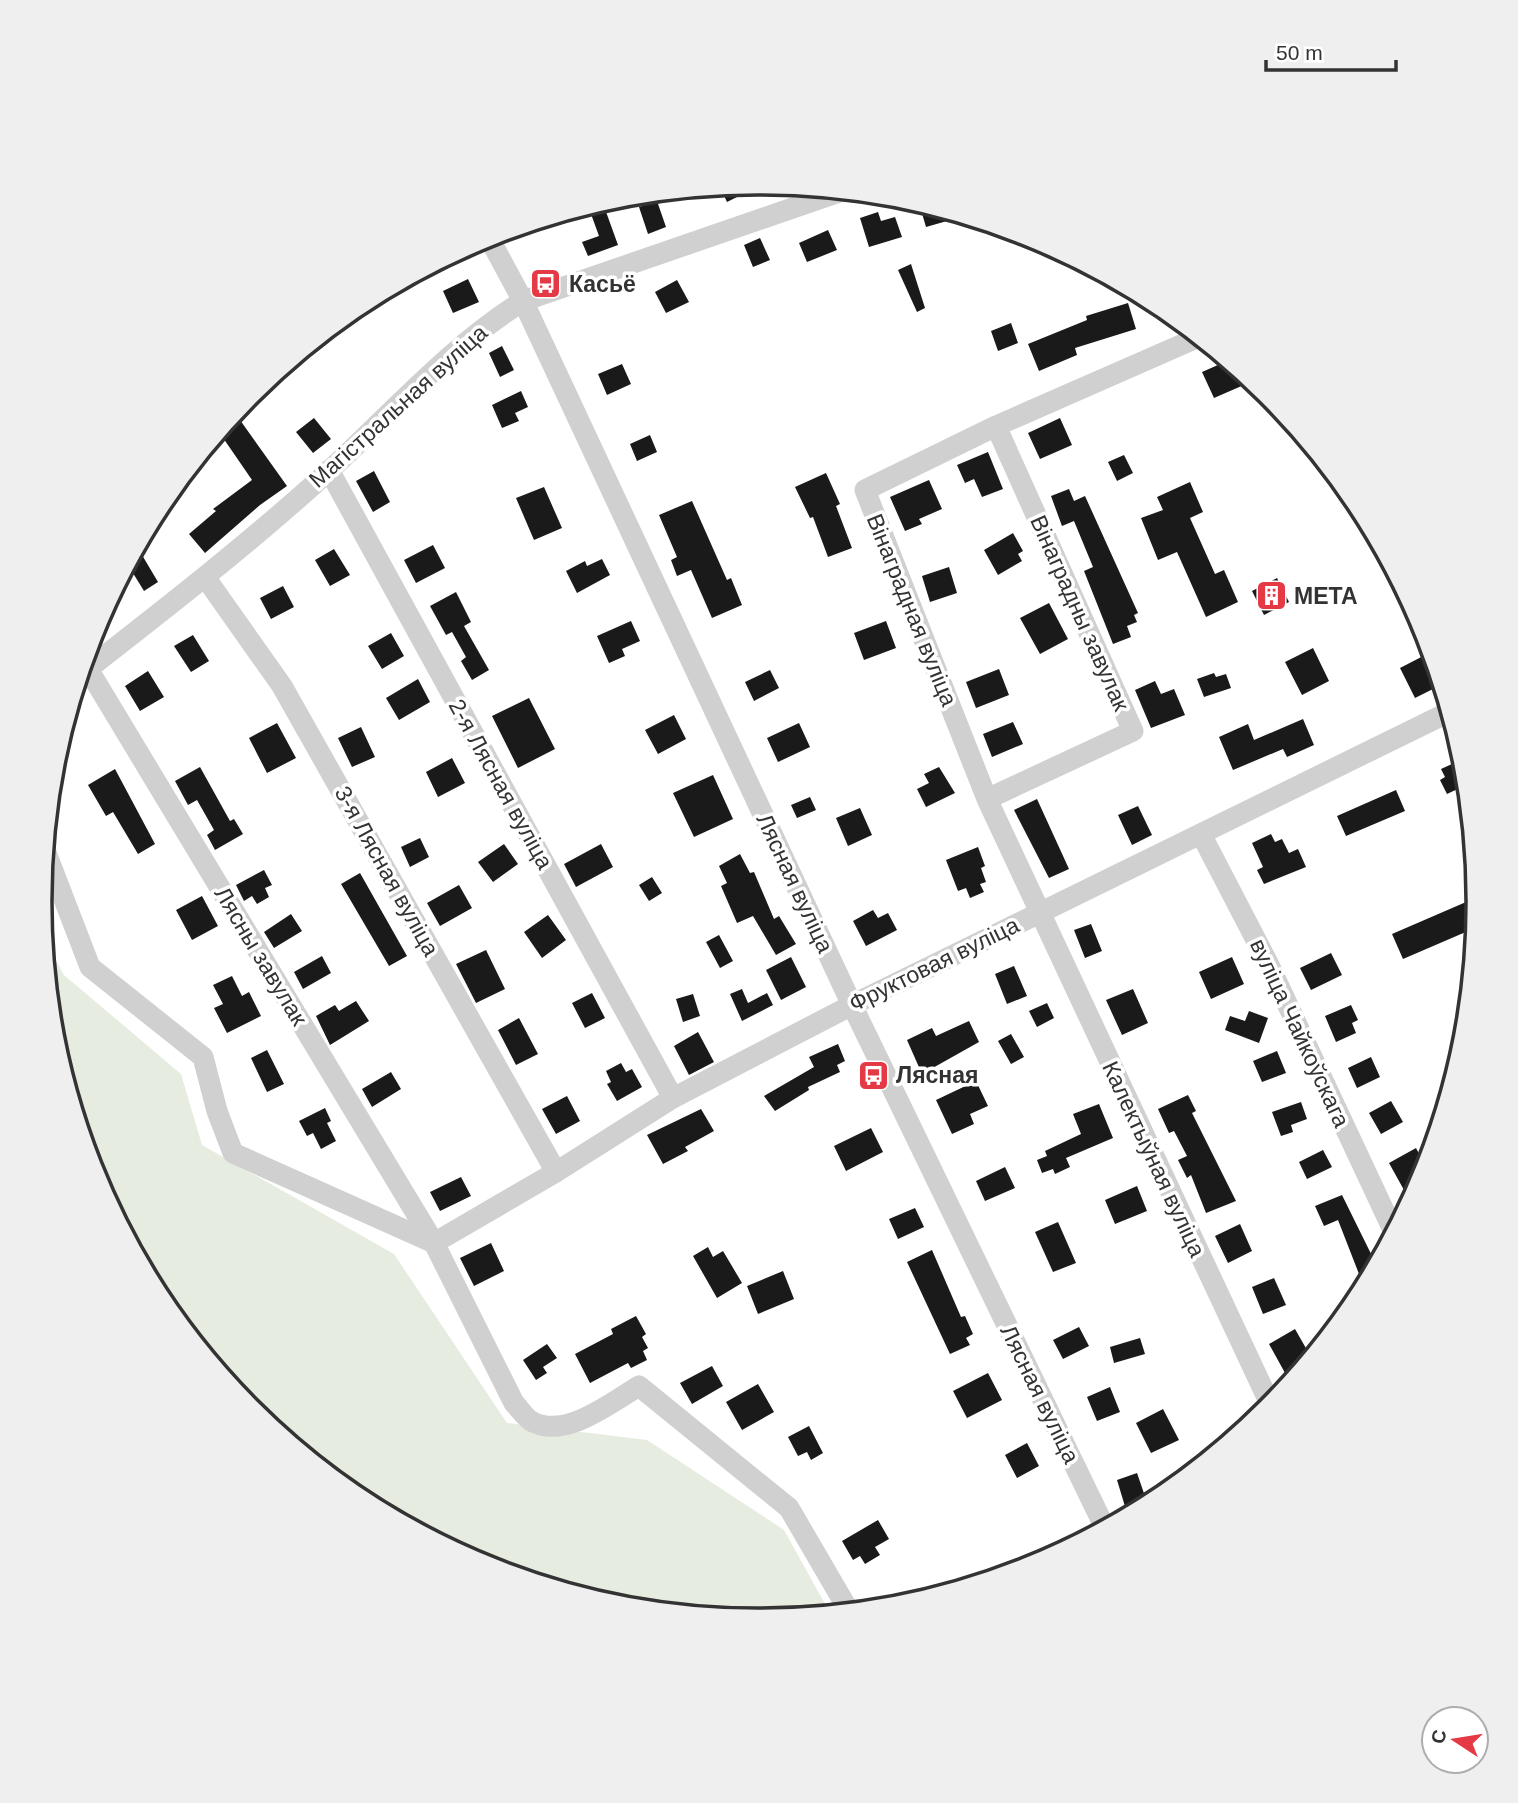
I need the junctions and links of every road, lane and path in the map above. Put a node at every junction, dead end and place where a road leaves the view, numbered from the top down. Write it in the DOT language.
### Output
graph roads {
  1 [pos="821,198"];
  2 [pos="494,247"];
  3 [pos="523,301"];
  4 [pos="1189,341"];
  5 [pos="996,426"];
  6 [pos="329,470"];
  7 [pos="205,577"];
  8 [pos="94,665"];
  9 [pos="88,679"];
  10 [pos="1440,716"];
  11 [pos="987,799"];
  12 [pos="1202,836"];
  13 [pos="53,872"];
  14 [pos="1038,912"];
  15 [pos="852,1004"];
  16 [pos="673,1098"];
  17 [pos="556,1172"];
  18 [pos="1389,1221"];
  19 [pos="434,1243"];
  20 [pos="1265,1395"];
  21 [pos="1101,1519"];
  22 [pos="844,1603"];
  1 -- 3 [label="street, Магістральная вуліца"];
  2 -- 3 [label="street, Лясная вуліца"];
  3 -- 6 [label="street, Магістральная вуліца"];
  3 -- 15 [label="street, Лясная вуліца"];
  4 -- 5 [label="street, Вінаградная вуліца"];
  5 -- 11 [label="street, Вінаградная вуліца"];
  5 -- 11 [label="street, Вінаградны завулак"];
  6 -- 7 [label="street, Магістральная вуліца"];
  6 -- 16 [label="street, 2-я Лясная вуліца"];
  7 -- 8 [label="street, Магістральная вуліца"];
  7 -- 17 [label="street, 3-я Лясная вуліца"];
  9 -- 19 [label="street, Лясны завулак"];
  10 -- 12 [label="street, Фруктовая вуліца"];
  11 -- 14 [label="street, Вінаградная вуліца"];
  12 -- 14 [label="street, Фруктовая вуліца"];
  12 -- 18 [label="street, вуліца Чайкоўскага"];
  13 -- 19 [label="street"];
  14 -- 15 [label="street, Фруктовая вуліца"];
  14 -- 20 [label="street, Калектыўная вуліца"];
  15 -- 16 [label="street, Фруктовая вуліца"];
  15 -- 21 [label="street, Лясная вуліца"];
  16 -- 17 [label="street, Фруктовая вуліца"];
  17 -- 19 [label="street, Фруктовая вуліца"];
  19 -- 22 [label="street, Лясны завулак"];
}
